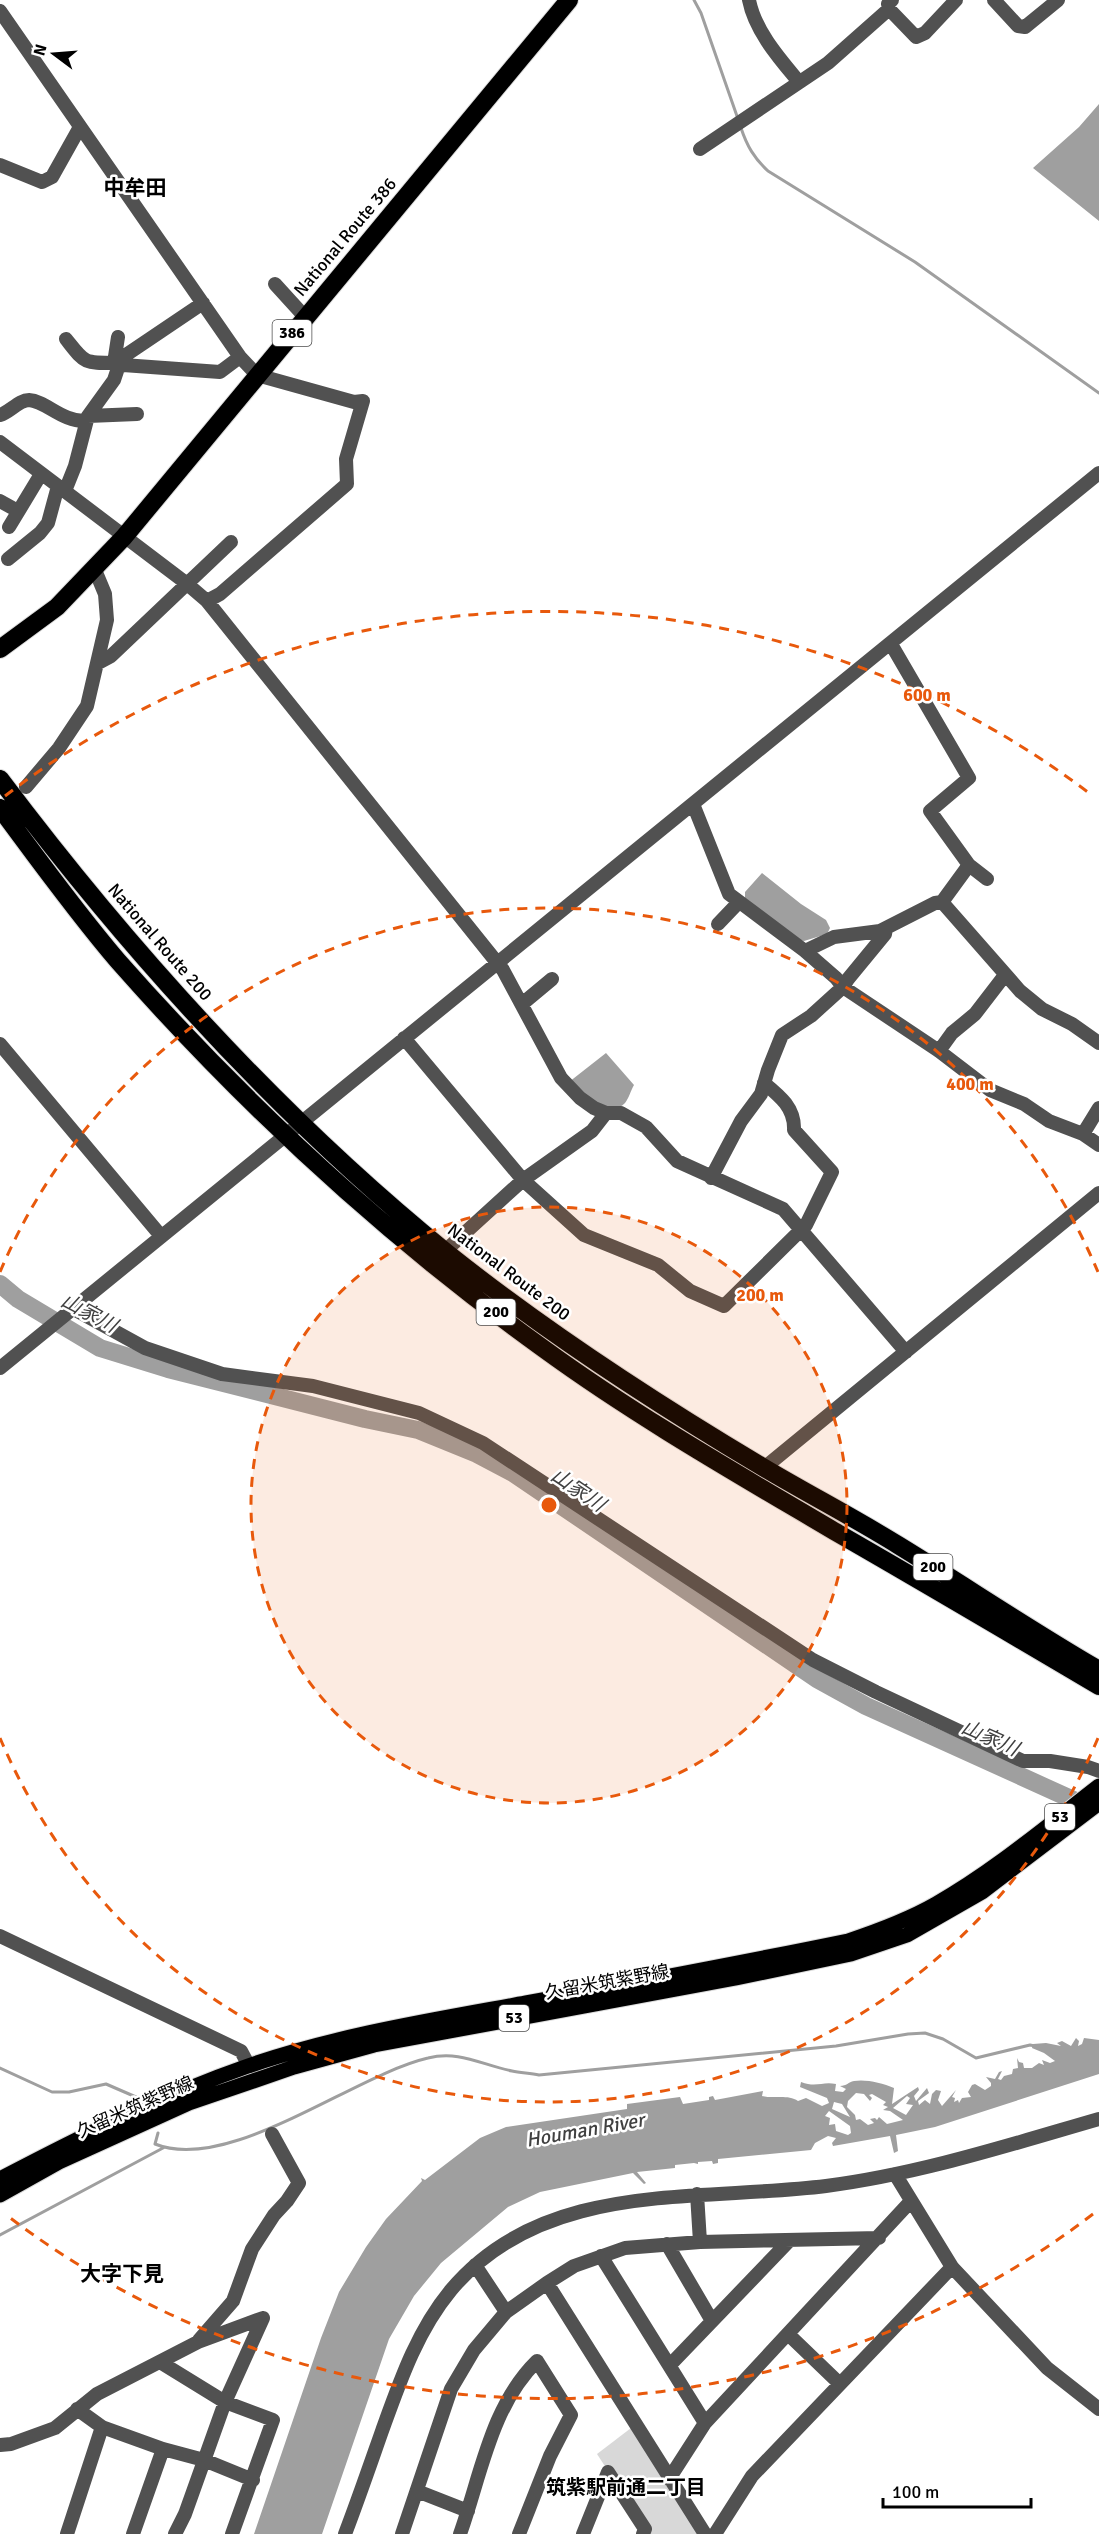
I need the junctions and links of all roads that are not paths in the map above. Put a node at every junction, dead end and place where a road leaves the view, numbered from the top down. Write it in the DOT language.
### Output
graph roads {
  1 [pos="569,0"];
  2 [pos="749,0"];
  3 [pos="956,0"];
  4 [pos="994,0"];
  5 [pos="1058,0"];
  6 [pos="891,5"];
  7 [pos="0,12"];
  8 [pos="799,81"];
  9 [pos="80,127"];
  10 [pos="700,149"];
  11 [pos="0,165"];
  12 [pos="275,284"];
  13 [pos="203,303"];
  14 [pos="305,317"];
  15 [pos="118,337"];
  16 [pos="66,339"];
  17 [pos="240,357"];
  18 [pos="116,366"];
  19 [pos="257,375"];
  20 [pos="137,414"];
  21 [pos="0,415"];
  22 [pos="87,418"];
  23 [pos="0,442"];
  24 [pos="1099,473"];
  25 [pos="41,474"];
  26 [pos="61,488"];
  27 [pos="0,501"];
  28 [pos="18,511"];
  29 [pos="9,527"];
  30 [pos="124,537"];
  31 [pos="231,542"];
  32 [pos="8,559"];
  33 [pos="95,570"];
  34 [pos="186,583"];
  35 [pos="207,601"];
  36 [pos="891,644"];
  37 [pos="0,649"];
  38 [pos="98,663"];
  39 [pos="0,779"];
  40 [pos="26,787"];
  41 [pos="693,804"];
  42 [pos="0,808"];
  43 [pos="969,865"];
  44 [pos="987,879"];
  45 [pos="739,902"];
  46 [pos="942,902"];
  47 [pos="718,924"];
  48 [pos="886,928"];
  49 [pos="805,951"];
  50 [pos="497,963"];
  51 [pos="1005,975"];
  52 [pos="552,979"];
  53 [pos="843,987"];
  54 [pos="522,1004"];
  55 [pos="404,1038"];
  56 [pos="1099,1043"];
  57 [pos="0,1044"];
  58 [pos="939,1051"];
  59 [pos="764,1083"];
  60 [pos="1099,1108"];
  61 [pos="606,1113"];
  62 [pos="292,1129"];
  63 [pos="1083,1134"];
  64 [pos="1099,1145"];
  65 [pos="711,1178"];
  66 [pos="523,1180"];
  67 [pos="1099,1193"];
  68 [pos="802,1230"];
  69 [pos="161,1236"];
  70 [pos="445,1251"];
  71 [pos="74,1309"];
  72 [pos="906,1352"];
  73 [pos="0,1368"];
  74 [pos="764,1468"];
  75 [pos="1099,1670"];
  76 [pos="1099,1686"];
  77 [pos="1099,1771"];
  78 [pos="1099,1786"];
  79 [pos="1099,1803"];
  80 [pos="1024,1852"];
  81 [pos="0,1936"];
  82 [pos="249,2066"];
  83 [pos="1099,2119"];
  84 [pos="272,2134"];
  85 [pos="0,2171"];
  86 [pos="895,2174"];
  87 [pos="0,2179"];
  88 [pos="697,2194"];
  89 [pos="0,2195"];
  90 [pos="911,2201"];
  91 [pos="879,2238"];
  92 [pos="790,2241"];
  93 [pos="700,2242"];
  94 [pos="666,2244"];
  95 [pos="601,2256"];
  96 [pos="475,2265"];
  97 [pos="952,2267"];
  98 [pos="547,2283"];
  99 [pos="506,2312"];
  100 [pos="712,2321"];
  101 [pos="789,2335"];
  102 [pos="198,2342"];
  103 [pos="160,2362"];
  104 [pos="670,2365"];
  105 [pos="840,2384"];
  106 [pos="225,2402"];
  107 [pos="77,2409"];
  108 [pos="1099,2409"];
  109 [pos="705,2423"];
  110 [pos="102,2427"];
  111 [pos="0,2445"];
  112 [pos="163,2449"];
  113 [pos="204,2460"];
  114 [pos="669,2479"];
  115 [pos="253,2481"];
  116 [pos="417,2491"];
  117 [pos="468,2511"];
  118 [pos="67,2534"];
  119 [pos="133,2534"];
  120 [pos="175,2534"];
  121 [pos="232,2534"];
  122 [pos="345,2534"];
  123 [pos="402,2534"];
  124 [pos="460,2534"];
  125 [pos="519,2534"];
  126 [pos="583,2534"];
  127 [pos="643,2534"];
  128 [pos="705,2534"];
  129 [pos="715,2534"];
  1 -- 14 [label="highway, National Route 386 / 386"];
  2 -- 8 [label="street"];
  3 -- 6 [label="street"];
  4 -- 5 [label="street"];
  6 -- 8 [label="street"];
  7 -- 9 [label="street"];
  8 -- 10 [label="street"];
  9 -- 11 [label="street"];
  9 -- 13 [label="street"];
  12 -- 14 [label="street"];
  13 -- 17 [label="street"];
  13 -- 18 [label="street"];
  14 -- 19 [label="highway, National Route 386 / 386"];
  15 -- 18 [label="street"];
  16 -- 18 [label="street"];
  17 -- 18 [label="street"];
  17 -- 19 [label="street"];
  18 -- 22 [label="street"];
  19 -- 30 [label="highway, National Route 386 / 386"];
  19 -- 35 [label="street"];
  20 -- 22 [label="street"];
  21 -- 22 [label="street"];
  22 -- 26 [label="street"];
  23 -- 25 [label="street"];
  24 -- 36 [label="street"];
  25 -- 26 [label="street"];
  25 -- 28 [label="street"];
  26 -- 30 [label="street"];
  26 -- 32 [label="street"];
  27 -- 28 [label="street"];
  28 -- 29 [label="street"];
  30 -- 33 [label="highway, National Route 386 / 386"];
  30 -- 34 [label="street"];
  31 -- 34 [label="street"];
  33 -- 37 [label="highway, National Route 386 / 386"];
  33 -- 38 [label="street"];
  34 -- 35 [label="street"];
  34 -- 38 [label="street"];
  35 -- 50 [label="street"];
  36 -- 41 [label="street"];
  36 -- 43 [label="street"];
  38 -- 40 [label="street"];
  39 -- 62 [label="highway, National Route 200 / 200"];
  41 -- 45 [label="street"];
  41 -- 50 [label="street"];
  42 -- 62 [label="highway, National Route 200 / 200"];
  43 -- 44 [label="street"];
  43 -- 46 [label="street"];
  45 -- 47 [label="street"];
  45 -- 49 [label="street"];
  46 -- 48 [label="street"];
  46 -- 51 [label="street"];
  48 -- 49 [label="street"];
  48 -- 53 [label="street"];
  49 -- 53 [label="street"];
  50 -- 54 [label="street"];
  50 -- 55 [label="street"];
  51 -- 56 [label="street"];
  51 -- 58 [label="street"];
  52 -- 54 [label="street"];
  53 -- 58 [label="street"];
  53 -- 59 [label="street"];
  54 -- 61 [label="street"];
  55 -- 62 [label="street"];
  55 -- 66 [label="street"];
  57 -- 69 [label="street"];
  58 -- 63 [label="street"];
  59 -- 65 [label="street"];
  59 -- 68 [label="street"];
  60 -- 63 [label="street"];
  61 -- 65 [label="street"];
  61 -- 66 [label="street"];
  62 -- 69 [label="street"];
  62 -- 70 [label="highway, National Route 200 / 200"];
  62 -- 76 [label="highway, National Route 200 / 200"];
  63 -- 64 [label="street"];
  65 -- 68 [label="street"];
  66 -- 68 [label="street"];
  66 -- 70 [label="street"];
  67 -- 72 [label="street"];
  68 -- 72 [label="street"];
  69 -- 71 [label="street"];
  70 -- 74 [label="highway, National Route 200 / 200"];
  71 -- 73 [label="street"];
  71 -- 77 [label="street"];
  72 -- 74 [label="street"];
  74 -- 75 [label="highway, National Route 200 / 200"];
  78 -- 80 [label="main road, 久留米筑紫野線 / 53"];
  79 -- 80 [label="main road, 久留米筑紫野線 / 53"];
  80 -- 82 [label="main road, 久留米筑紫野線 / 53"];
  80 -- 89 [label="main road, 久留米筑紫野線 / 53"];
  81 -- 82 [label="street"];
  82 -- 87 [label="main road, 久留米筑紫野線 / 53"];
  83 -- 86 [label="street"];
  84 -- 102 [label="street"];
  85 -- 87 [label="street"];
  86 -- 88 [label="street"];
  86 -- 90 [label="street"];
  88 -- 93 [label="street"];
  88 -- 96 [label="street"];
  90 -- 91 [label="street"];
  90 -- 97 [label="street"];
  91 -- 92 [label="street"];
  91 -- 101 [label="street"];
  92 -- 93 [label="street"];
  92 -- 100 [label="street"];
  93 -- 94 [label="street"];
  94 -- 95 [label="street"];
  94 -- 100 [label="street"];
  95 -- 98 [label="street"];
  95 -- 104 [label="street"];
  96 -- 99 [label="street"];
  96 -- 122 [label="street"];
  97 -- 105 [label="street"];
  97 -- 108 [label="street"];
  98 -- 99 [label="street"];
  98 -- 114 [label="street"];
  99 -- 116 [label="street"];
  100 -- 104 [label="street"];
  101 -- 105 [label="street"];
  101 -- 109 [label="street"];
  102 -- 103 [label="street"];
  102 -- 106 [label="street"];
  103 -- 106 [label="street"];
  103 -- 107 [label="street"];
  104 -- 109 [label="street"];
  105 -- 129 [label="street"];
  106 -- 113 [label="street"];
  106 -- 115 [label="street"];
  107 -- 110 [label="street"];
  107 -- 111 [label="street"];
  109 -- 114 [label="street"];
  110 -- 112 [label="street"];
  110 -- 118 [label="street"];
  112 -- 113 [label="street"];
  112 -- 119 [label="street"];
  113 -- 115 [label="street"];
  113 -- 120 [label="street"];
  114 -- 128 [label="street"];
  115 -- 121 [label="street"];
  116 -- 117 [label="street"];
  116 -- 123 [label="street"];
  117 -- 124 [label="street"];
  117 -- 125 [label="street"];
  126 -- 127 [label="street"];
}
